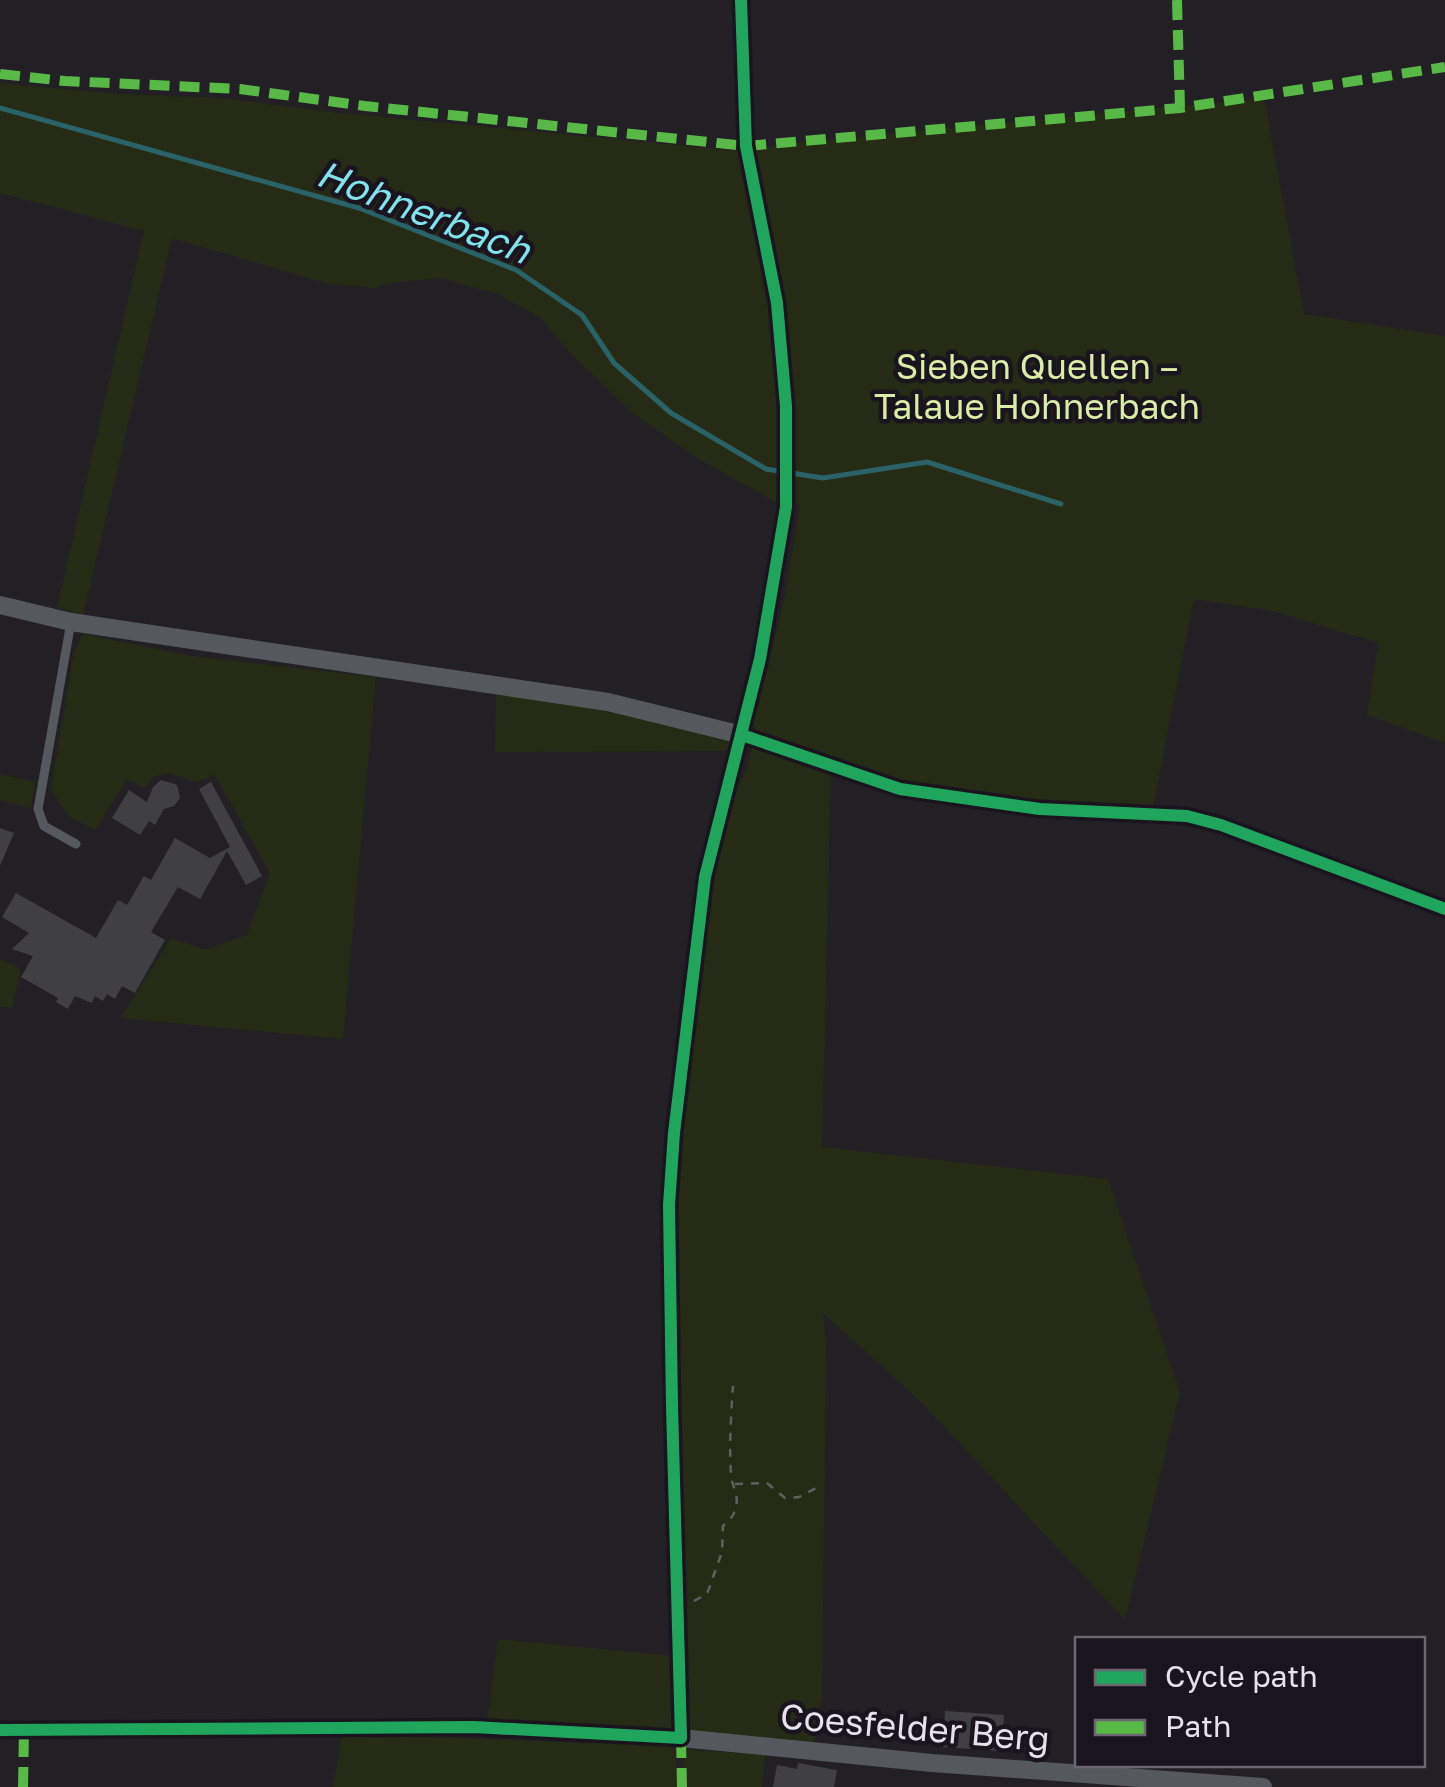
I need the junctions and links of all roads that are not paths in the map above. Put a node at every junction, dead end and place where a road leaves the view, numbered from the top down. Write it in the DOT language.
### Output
graph roads {
  1 [pos="741,0"];
  2 [pos="0,605"];
  3 [pos="72,622"];
  4 [pos="742,735"];
  5 [pos="76,844"];
  6 [pos="1445,909"];
  7 [pos="0,1730"];
  8 [pos="681,1738"];
  9 [pos="1264,1787"];
  1 -- 4 [label="street"];
  2 -- 3 [label="street"];
  3 -- 4 [label="street"];
  3 -- 5 [label="lane"];
  4 -- 6 [label="street"];
  4 -- 8 [label="street"];
  7 -- 8 [label="street, Coesfelder Berg"];
  8 -- 9 [label="street, Coesfelder Berg"];
}
